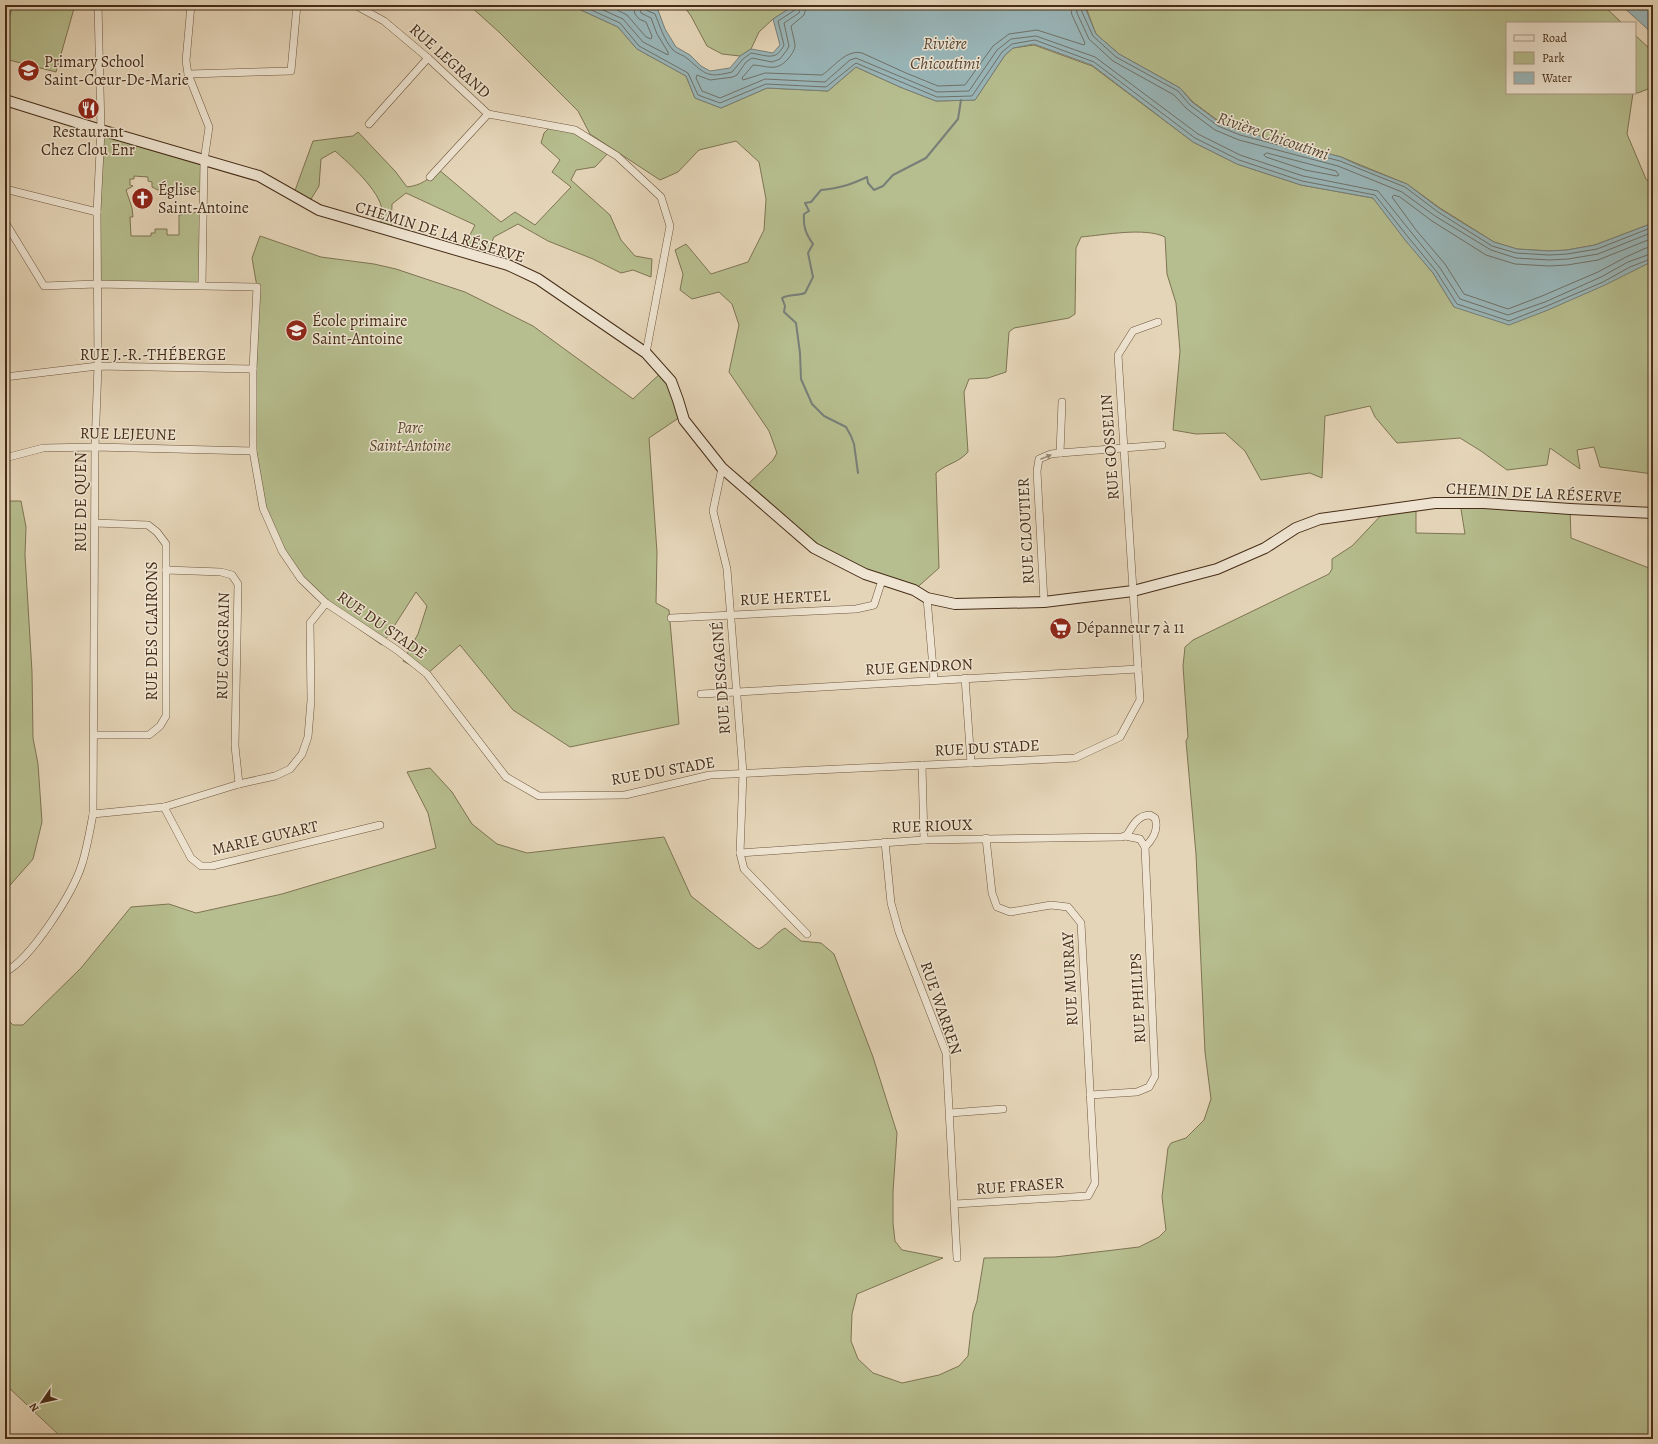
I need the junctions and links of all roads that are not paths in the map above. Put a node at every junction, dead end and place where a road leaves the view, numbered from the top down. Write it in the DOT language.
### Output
graph roads {
  1 [pos="98,5"];
  2 [pos="191,5"];
  3 [pos="297,5"];
  4 [pos="355,5"];
  5 [pos="428,58"];
  6 [pos="188,74"];
  7 [pos="5,100"];
  8 [pos="488,114"];
  9 [pos="369,124"];
  10 [pos="101,130"];
  11 [pos="204,161"];
  12 [pos="430,178"];
  13 [pos="5,189"];
  14 [pos="97,212"];
  15 [pos="5,222"];
  16 [pos="96,284"];
  17 [pos="202,285"];
  18 [pos="1158,322"];
  19 [pos="646,353"];
  20 [pos="98,366"];
  21 [pos="253,369"];
  22 [pos="5,377"];
  23 [pos="1062,402"];
  24 [pos="1162,445"];
  25 [pos="95,447"];
  26 [pos="1124,448"];
  27 [pos="253,451"];
  28 [pos="1060,453"];
  29 [pos="5,458"];
  30 [pos="722,468"];
  31 [pos="1653,513"];
  32 [pos="95,524"];
  33 [pos="166,570"];
  34 [pos="882,580"];
  35 [pos="1133,591"];
  36 [pos="927,598"];
  37 [pos="1044,602"];
  38 [pos="326,604"];
  39 [pos="730,615"];
  40 [pos="671,618"];
  41 [pos="1138,669"];
  42 [pos="965,678"];
  43 [pos="934,680"];
  44 [pos="736,692"];
  45 [pos="701,694"];
  46 [pos="95,735"];
  47 [pos="971,763"];
  48 [pos="922,765"];
  49 [pos="743,773"];
  50 [pos="239,784"];
  51 [pos="164,807"];
  52 [pos="93,814"];
  53 [pos="380,825"];
  54 [pos="1126,836"];
  55 [pos="986,838"];
  56 [pos="924,840"];
  57 [pos="886,842"];
  58 [pos="1145,847"];
  59 [pos="740,853"];
  60 [pos="807,934"];
  61 [pos="5,972"];
  62 [pos="1090,1095"];
  63 [pos="1003,1109"];
  64 [pos="950,1113"];
  65 [pos="1088,1196"];
  66 [pos="955,1204"];
  67 [pos="957,1258"];
  68 [pos="5,1437"];
  69 [pos="8,1439"];
  1 -- 10 [label="street, RUE DE QUEN"];
  2 -- 6 [label="street"];
  3 -- 6 [label="street"];
  4 -- 5 [label="street, RUE LEGRAND"];
  5 -- 8 [label="street, RUE LEGRAND"];
  5 -- 9 [label="street"];
  6 -- 11 [label="street"];
  7 -- 10 [label="street, CHEMIN DE LA RÉSERVE"];
  8 -- 12 [label="street"];
  8 -- 19 [label="street, RUE LEGRAND"];
  10 -- 11 [label="street, CHEMIN DE LA RÉSERVE"];
  10 -- 14 [label="street, RUE DE QUEN"];
  11 -- 17 [label="street"];
  11 -- 19 [label="street, CHEMIN DE LA RÉSERVE"];
  13 -- 14 [label="street"];
  14 -- 16 [label="street, RUE DE QUEN"];
  15 -- 16 [label="street"];
  16 -- 17 [label="street"];
  16 -- 20 [label="street, RUE DE QUEN"];
  17 -- 21 [label="street, RUE DU STADE"];
  18 -- 26 [label="street, RUE GOSSELIN"];
  19 -- 30 [label="street, CHEMIN DE LA RÉSERVE"];
  20 -- 21 [label="street, RUE J.-R.-THÉBERGE"];
  20 -- 22 [label="street, RUE J.-R.-THÉBERGE"];
  20 -- 25 [label="street, RUE DE QUEN"];
  21 -- 27 [label="street, RUE DU STADE"];
  23 -- 28 [label="street"];
  24 -- 26 [label="street"];
  25 -- 27 [label="street, RUE LEJEUNE"];
  25 -- 29 [label="street, RUE LEJEUNE"];
  25 -- 32 [label="street, RUE DE QUEN"];
  26 -- 28 [label="street"];
  26 -- 35 [label="street, RUE GOSSELIN"];
  27 -- 38 [label="street, RUE DU STADE"];
  37 -- 28 [label="street, RUE CLOUTIER, one-way"];
  30 -- 34 [label="street, CHEMIN DE LA RÉSERVE"];
  30 -- 39 [label="street, RUE DESGAGNÉ"];
  31 -- 35 [label="street, CHEMIN DE LA RÉSERVE"];
  32 -- 33 [label="street, RUE DES CLAIRONS"];
  32 -- 46 [label="street, RUE DE QUEN"];
  33 -- 46 [label="street, RUE DES CLAIRONS"];
  33 -- 50 [label="street, RUE CASGRAIN"];
  34 -- 36 [label="street, CHEMIN DE LA RÉSERVE"];
  34 -- 39 [label="street, RUE HERTEL"];
  35 -- 37 [label="street, CHEMIN DE LA RÉSERVE"];
  35 -- 41 [label="street, RUE DU STADE"];
  36 -- 37 [label="street, CHEMIN DE LA RÉSERVE"];
  36 -- 43 [label="street"];
  38 -- 49 [label="street, RUE DU STADE"];
  38 -- 50 [label="street"];
  39 -- 40 [label="street, RUE HERTEL"];
  39 -- 44 [label="street, RUE DESGAGNÉ"];
  41 -- 42 [label="street, RUE GENDRON"];
  41 -- 47 [label="street, RUE DU STADE"];
  42 -- 43 [label="street, RUE GENDRON"];
  42 -- 47 [label="street"];
  43 -- 44 [label="street, RUE GENDRON"];
  44 -- 45 [label="street, RUE GENDRON"];
  44 -- 49 [label="street, RUE DESGAGNÉ"];
  46 -- 52 [label="street, RUE DE QUEN"];
  47 -- 48 [label="street, RUE DU STADE"];
  48 -- 49 [label="street, RUE DU STADE"];
  48 -- 56 [label="street"];
  49 -- 59 [label="street, RUE DESGAGNÉ"];
  50 -- 51 [label="street"];
  51 -- 52 [label="street"];
  51 -- 53 [label="street, MARIE GUYART"];
  52 -- 61 [label="street, RUE DE QUEN"];
  54 -- 55 [label="street, RUE RIOUX"];
  54 -- 58 [label="street, RUE RIOUX"];
  54 -- 58 [label="street"];
  55 -- 56 [label="street, RUE RIOUX"];
  55 -- 62 [label="street, RUE MURRAY"];
  56 -- 57 [label="street, RUE RIOUX"];
  57 -- 59 [label="street, RUE RIOUX"];
  57 -- 64 [label="street, RUE WARREN"];
  58 -- 62 [label="street, RUE PHILIPS"];
  59 -- 60 [label="street, RUE DESGAGNÉ"];
  62 -- 65 [label="street, RUE MURRAY"];
  63 -- 64 [label="street"];
  64 -- 66 [label="street, RUE WARREN"];
  65 -- 66 [label="street, RUE FRASER"];
  66 -- 67 [label="street, RUE WARREN"];
  68 -- 69 [label="street"];
}
